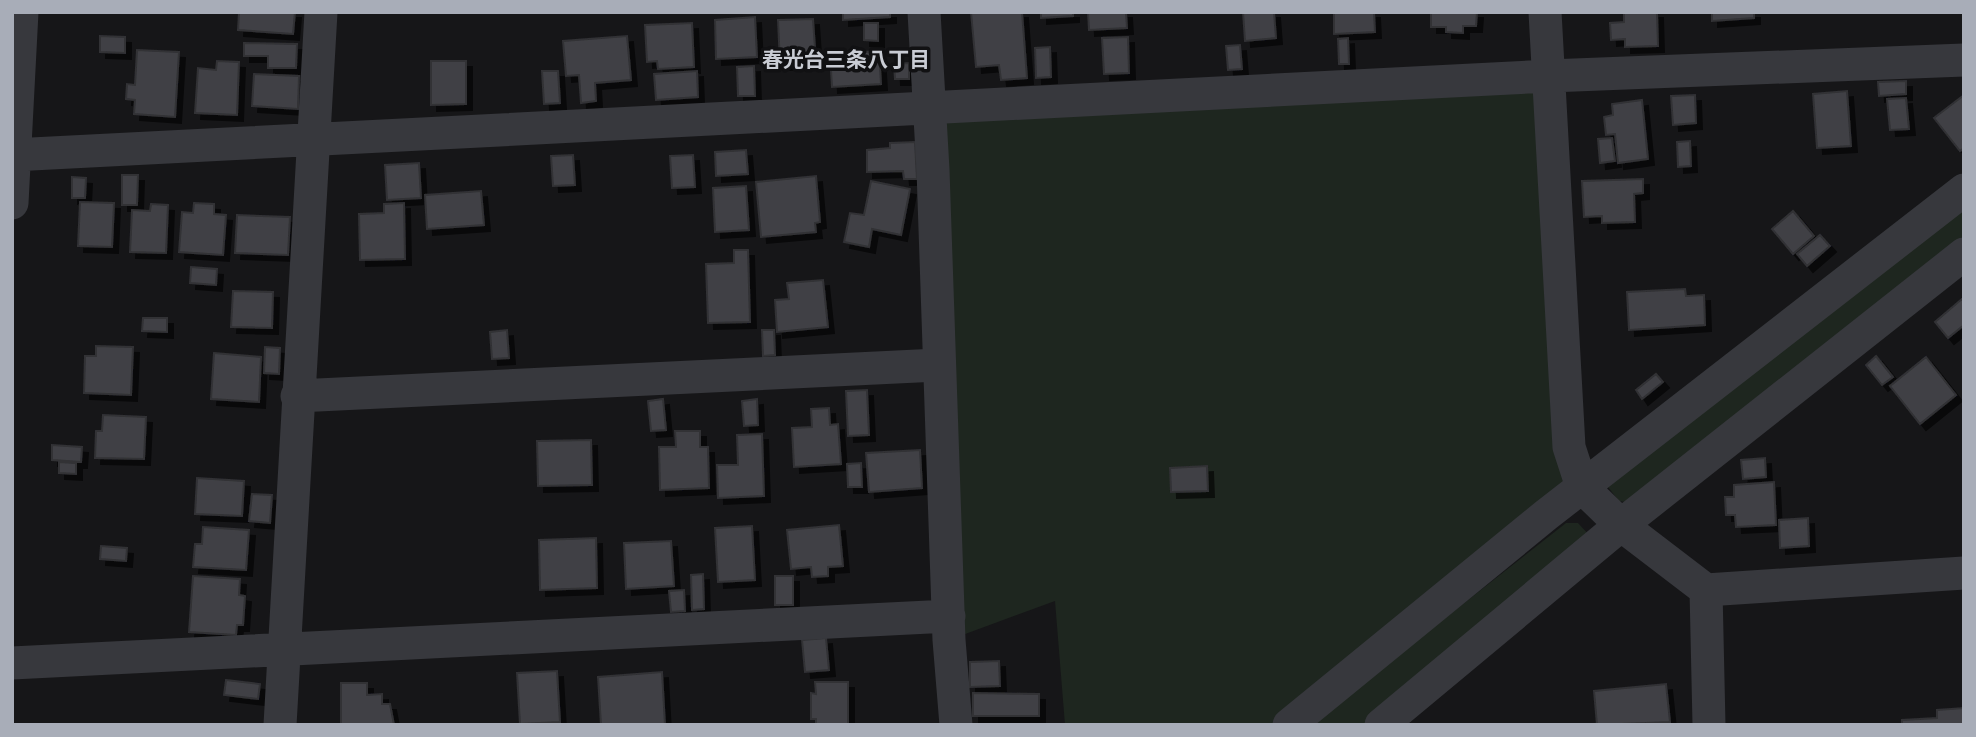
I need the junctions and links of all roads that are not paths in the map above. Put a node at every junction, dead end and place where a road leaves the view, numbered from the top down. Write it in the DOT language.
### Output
graph roads {
  1 [pos="22,12"];
  2 [pos="321,12"];
  3 [pos="924,12"];
  4 [pos="1545,12"];
  5 [pos="1964,60"];
  6 [pos="1549,76"];
  7 [pos="929,107"];
  8 [pos="315,141"];
  9 [pos="14,155"];
  10 [pos="1964,190"];
  11 [pos="12,203"];
  12 [pos="1964,254"];
  13 [pos="938,365"];
  14 [pos="298,396"];
  15 [pos="1582,487"];
  16 [pos="1621,525"];
  17 [pos="1964,573"];
  18 [pos="1706,590"];
  19 [pos="949,616"];
  20 [pos="284,652"];
  21 [pos="12,663"];
  22 [pos="1399,718"];
  23 [pos="280,725"];
  24 [pos="956,725"];
  25 [pos="1289,725"];
  26 [pos="1709,725"];
  1 -- 9 [label="street"];
  2 -- 8 [label="street"];
  3 -- 7 [label="street"];
  4 -- 6 [label="street"];
  5 -- 6 [label="street"];
  6 -- 7 [label="street"];
  6 -- 15 [label="street"];
  7 -- 8 [label="street"];
  7 -- 13 [label="street"];
  8 -- 9 [label="street"];
  8 -- 14 [label="street"];
  9 -- 11 [label="street"];
  10 -- 15 [label="street"];
  12 -- 16 [label="street"];
  13 -- 14 [label="street"];
  13 -- 19 [label="street"];
  14 -- 20 [label="street"];
  15 -- 16 [label="street"];
  15 -- 25 [label="street"];
  16 -- 18 [label="street"];
  16 -- 22 [label="street"];
  17 -- 18 [label="street"];
  18 -- 26 [label="street"];
  19 -- 20 [label="street"];
  19 -- 24 [label="street"];
  20 -- 21 [label="street"];
  20 -- 23 [label="street"];
}
